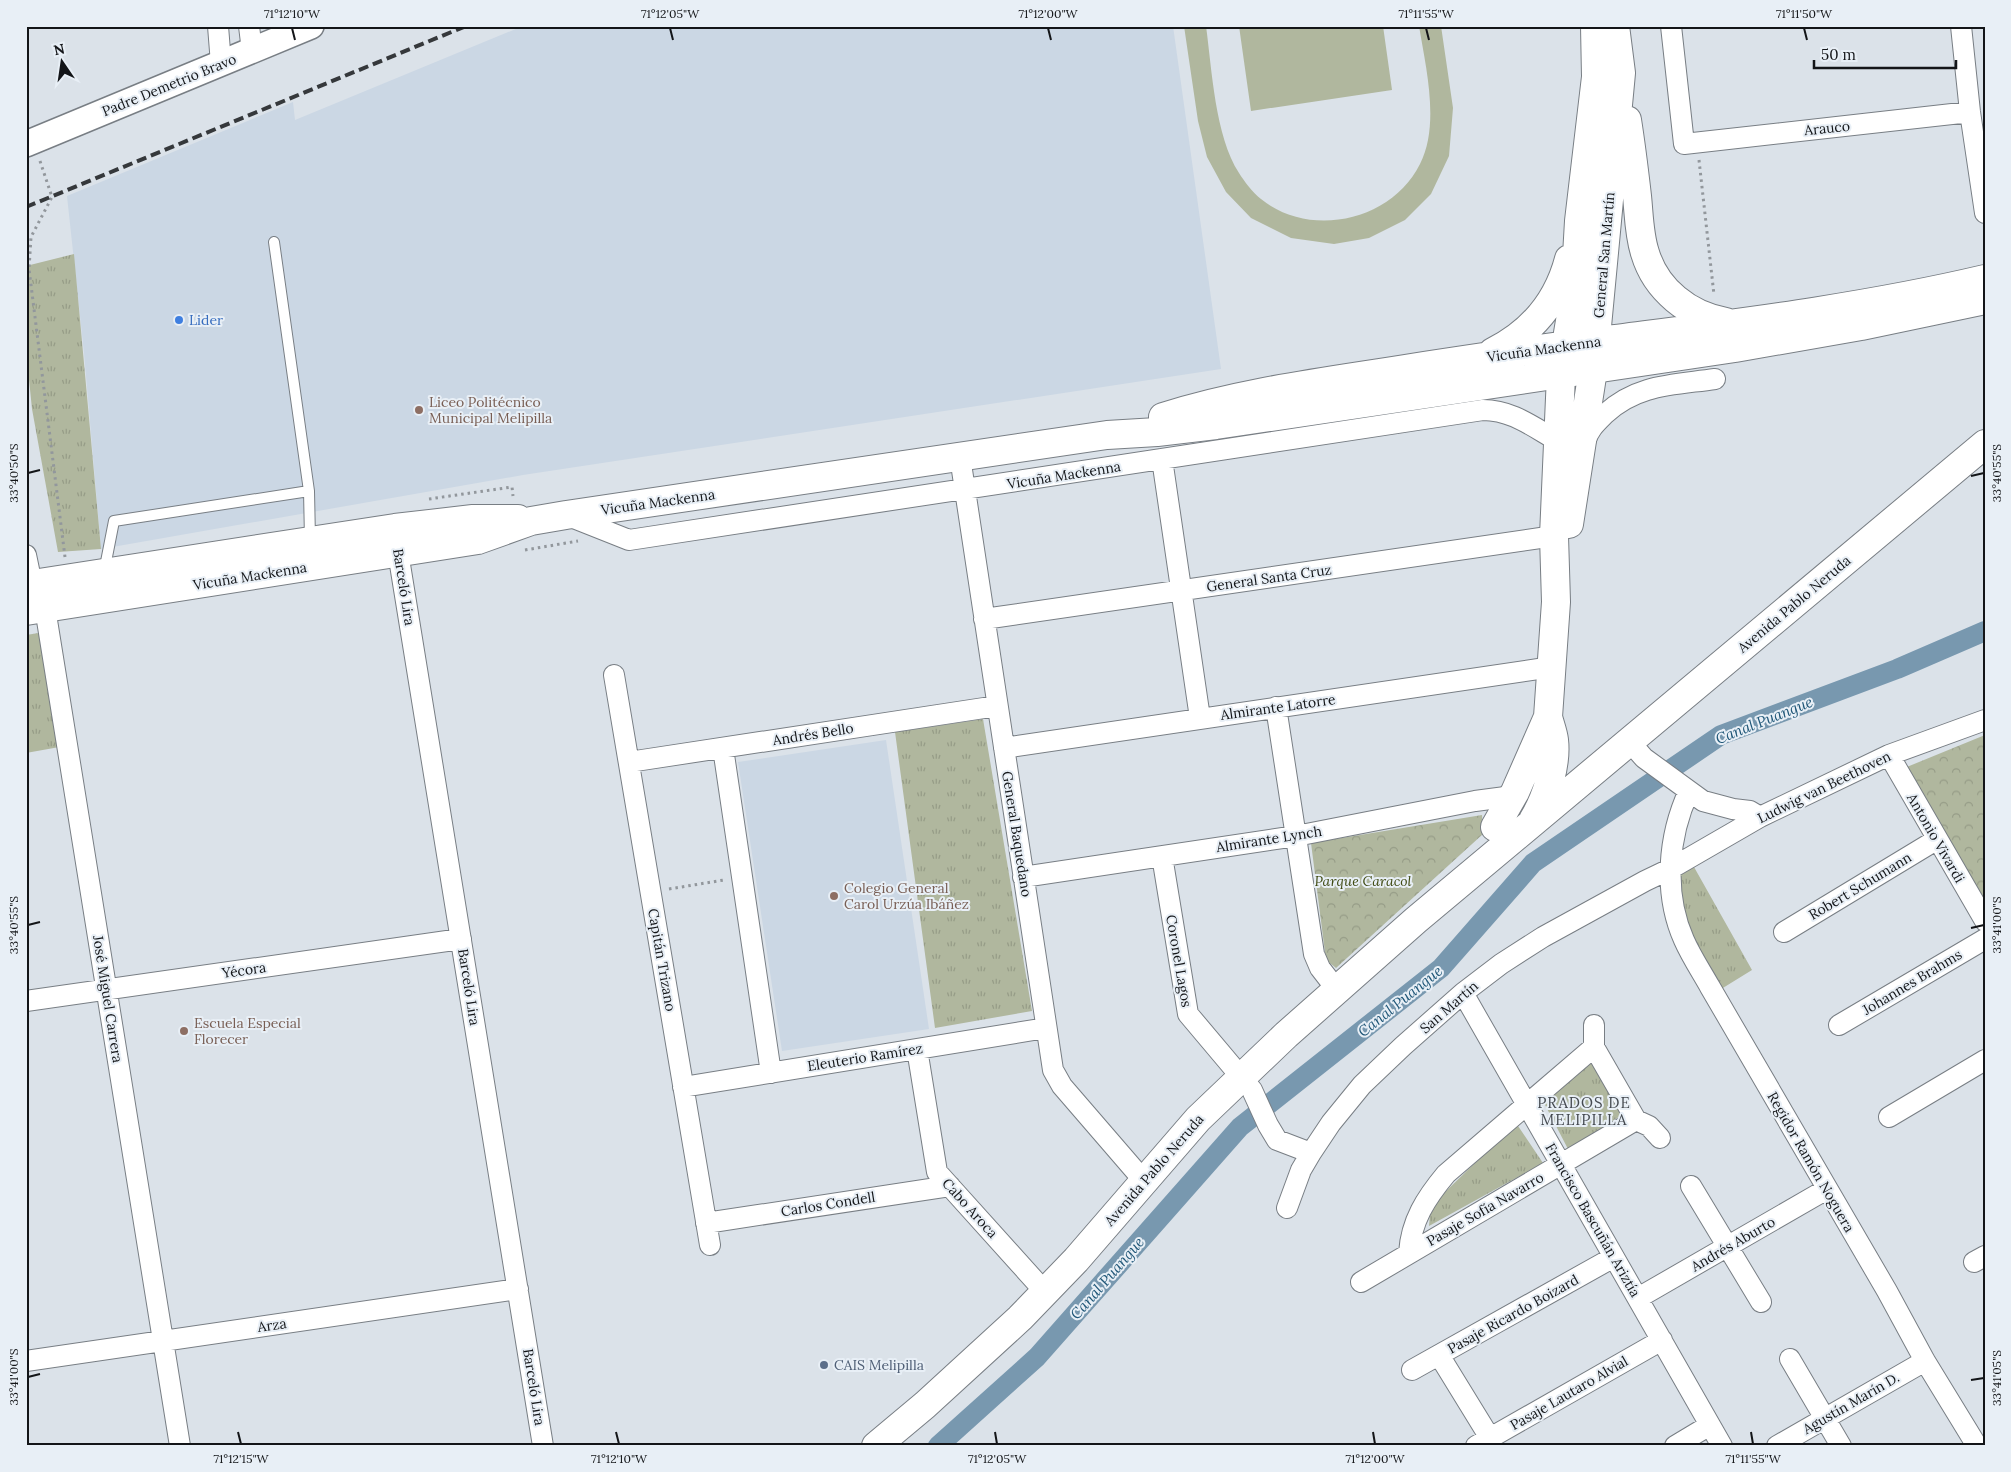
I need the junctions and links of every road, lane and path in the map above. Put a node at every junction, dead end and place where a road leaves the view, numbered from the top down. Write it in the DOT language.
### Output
graph roads {
  1 [pos="218,26"];
  2 [pos="249,26"];
  3 [pos="311,26"];
  4 [pos="1596,26"];
  5 [pos="1615,26"];
  6 [pos="1670,26"];
  7 [pos="1961,26"];
  8 [pos="252,51"];
  9 [pos="221,64"];
  10 [pos="1621,73"];
  11 [pos="1975,74"];
  12 [pos="1970,112"];
  13 [pos="29,142"];
  14 [pos="1690,143"];
  15 [pos="1985,213"];
  16 [pos="1579,221"];
  17 [pos="274,242"];
  18 [pos="1985,279"];
  19 [pos="1985,300"];
  20 [pos="1724,322"];
  21 [pos="1596,341"];
  22 [pos="1567,346"];
  23 [pos="1480,358"];
  24 [pos="1592,370"];
  25 [pos="1561,374"];
  26 [pos="1715,379"];
  27 [pos="1107,434"];
  28 [pos="1985,444"];
  29 [pos="1570,445"];
  30 [pos="960,457"];
  31 [pos="1162,460"];
  32 [pos="965,490"];
  33 [pos="309,491"];
  34 [pos="566,515"];
  35 [pos="1554,536"];
  36 [pos="396,541"];
  37 [pos="26,555"];
  38 [pos="292,557"];
  39 [pos="104,572"];
  40 [pos="68,578"];
  41 [pos="29,584"];
  42 [pos="1181,590"];
  43 [pos="1556,602"];
  44 [pos="36,610"];
  45 [pos="984,619"];
  46 [pos="1552,667"];
  47 [pos="614,674"];
  48 [pos="998,706"];
  49 [pos="1276,707"];
  50 [pos="1200,718"];
  51 [pos="1985,720"];
  52 [pos="1551,729"];
  53 [pos="1630,742"];
  54 [pos="723,748"];
  55 [pos="1004,748"];
  56 [pos="1888,755"];
  57 [pos="629,762"];
  58 [pos="1594,768"];
  59 [pos="1547,790"];
  60 [pos="1689,791"];
  61 [pos="1513,796"];
  62 [pos="1760,817"];
  63 [pos="1495,827"];
  64 [pos="1528,827"];
  65 [pos="1296,836"];
  66 [pos="1936,840"];
  67 [pos="1162,856"];
  68 [pos="1670,869"];
  69 [pos="742,877"];
  70 [pos="1023,877"];
  71 [pos="651,892"];
  72 [pos="1439,901"];
  73 [pos="1985,921"];
  74 [pos="1784,932"];
  75 [pos="462,939"];
  76 [pos="1985,939"];
  77 [pos="107,990"];
  78 [pos="1337,990"];
  79 [pos="1463,993"];
  80 [pos="26,1002"];
  81 [pos="1594,1025"];
  82 [pos="1839,1025"];
  83 [pos="1046,1028"];
  84 [pos="1594,1047"];
  85 [pos="917,1049"];
  86 [pos="1985,1060"];
  87 [pos="771,1073"];
  88 [pos="1246,1084"];
  89 [pos="683,1087"];
  90 [pos="1526,1104"];
  91 [pos="1889,1117"];
  92 [pos="1636,1120"];
  93 [pos="1660,1138"];
  94 [pos="1304,1151"];
  95 [pos="1561,1165"];
  96 [pos="1144,1181"];
  97 [pos="950,1186"];
  98 [pos="1691,1186"];
  99 [pos="1827,1189"];
  100 [pos="1287,1208"];
  101 [pos="706,1223"];
  102 [pos="710,1245"];
  103 [pos="1728,1246"];
  104 [pos="1409,1253"];
  105 [pos="1614,1257"];
  106 [pos="1361,1282"];
  107 [pos="518,1289"];
  108 [pos="1046,1292"];
  109 [pos="1638,1298"];
  110 [pos="1761,1302"];
  111 [pos="1662,1340"];
  112 [pos="164,1341"];
  113 [pos="1439,1355"];
  114 [pos="1790,1359"];
  115 [pos="1925,1361"];
  116 [pos="26,1362"];
  117 [pos="1412,1370"];
  118 [pos="1824,1418"];
  119 [pos="1710,1425"];
  120 [pos="1483,1442"];
  121 [pos="180,1446"];
  122 [pos="543,1446"];
  123 [pos="876,1446"];
  124 [pos="1675,1446"];
  125 [pos="1722,1446"];
  126 [pos="1777,1446"];
  127 [pos="1841,1446"];
  128 [pos="1977,1446"];
  1 -- 9 [label="street"];
  2 -- 8 [label="street"];
  3 -- 8 [label="street, Padre Demetrio Bravo"];
  4 -- 16 [label="main road, General San Martín"];
  5 -- 10 [label="main road, General San Martín"];
  6 -- 14 [label="street"];
  7 -- 11 [label="street"];
  8 -- 9 [label="street, Padre Demetrio Bravo"];
  9 -- 13 [label="street, Padre Demetrio Bravo"];
  10 -- 20 [label="main road"];
  10 -- 21 [label="main road, General San Martín"];
  11 -- 12 [label="street"];
  12 -- 14 [label="street, Arauco"];
  12 -- 15 [label="street"];
  13 -- 40 [label="path"];
  14 -- 20 [label="path"];
  16 -- 22 [label="main road, General San Martín"];
  16 -- 23 [label="main road"];
  17 -- 33 [label="lane"];
  18 -- 20 [label="main road, Vicuña Mackenna"];
  19 -- 24 [label="main road, Vicuña Mackenna"];
  20 -- 21 [label="main road, Vicuña Mackenna"];
  21 -- 22 [label="main road, Vicuña Mackenna"];
  21 -- 24 [label="main road, General San Martín"];
  22 -- 23 [label="main road, Vicuña Mackenna"];
  22 -- 25 [label="main road, General San Martín"];
  23 -- 27 [label="main road, Vicuña Mackenna"];
  24 -- 25 [label="main road, Vicuña Mackenna"];
  24 -- 29 [label="main road, General San Martín"];
  25 -- 27 [label="main road, Vicuña Mackenna"];
  25 -- 29 [label="main road, General San Martín"];
  26 -- 29 [label="street"];
  27 -- 30 [label="main road, Vicuña Mackenna"];
  28 -- 53 [label="main road, Avenida Pablo Neruda"];
  29 -- 31 [label="street, Vicuña Mackenna"];
  29 -- 35 [label="main road, General San Martín"];
  29 -- 43 [label="main road, General San Martín"];
  30 -- 32 [label="street, General Baquedano"];
  30 -- 34 [label="main road, Vicuña Mackenna"];
  31 -- 32 [label="street, Vicuña Mackenna"];
  31 -- 42 [label="street"];
  32 -- 34 [label="street, Vicuña Mackenna"];
  32 -- 45 [label="street, General Baquedano"];
  33 -- 38 [label="lane"];
  33 -- 39 [label="lane"];
  34 -- 36 [label="main road, Vicuña Mackenna"];
  35 -- 42 [label="street, General Santa Cruz"];
  35 -- 43 [label="main road, General San Martín"];
  36 -- 38 [label="main road, Vicuña Mackenna"];
  36 -- 38 [label="main road, Vicuña Mackenna"];
  36 -- 75 [label="street, Barceló Lira"];
  37 -- 41 [label="street, José Miguel Carrera"];
  38 -- 39 [label="main road, Vicuña Mackenna"];
  38 -- 44 [label="main road, Vicuña Mackenna"];
  39 -- 40 [label="main road, Vicuña Mackenna"];
  40 -- 41 [label="main road, Vicuña Mackenna"];
  41 -- 44 [label="street, José Miguel Carrera"];
  42 -- 45 [label="street, General Santa Cruz"];
  42 -- 50 [label="street"];
  43 -- 46 [label="main road, General San Martín"];
  44 -- 77 [label="street, José Miguel Carrera"];
  45 -- 48 [label="street, General Baquedano"];
  46 -- 49 [label="street, Almirante Latorre"];
  46 -- 52 [label="main road, General San Martín"];
  47 -- 57 [label="street, Capitán Trizano"];
  48 -- 54 [label="street, Andrés Bello"];
  48 -- 55 [label="street, General Baquedano"];
  49 -- 50 [label="street, Almirante Latorre"];
  49 -- 65 [label="street"];
  50 -- 55 [label="street, Almirante Latorre"];
  51 -- 56 [label="street, Ludwig van Beethoven"];
  52 -- 58 [label="main road"];
  52 -- 59 [label="main road, General San Martín"];
  52 -- 61 [label="main road, General San Martín"];
  53 -- 58 [label="main road, Avenida Pablo Neruda"];
  53 -- 60 [label="street"];
  54 -- 57 [label="street, Andrés Bello"];
  54 -- 69 [label="street"];
  55 -- 70 [label="street, General Baquedano"];
  56 -- 62 [label="street, Ludwig van Beethoven"];
  56 -- 66 [label="street, Antonio Vivardi"];
  57 -- 71 [label="street, Capitán Trizano"];
  58 -- 59 [label="main road, Avenida Pablo Neruda"];
  58 -- 64 [label="main road, Avenida Pablo Neruda"];
  59 -- 63 [label="main road, Avenida Pablo Neruda"];
  59 -- 64 [label="main road, General San Martín"];
  60 -- 62 [label="street"];
  60 -- 68 [label="street, Regidor Ramón Noguera"];
  61 -- 63 [label="main road, General San Martín"];
  61 -- 65 [label="street, Almirante Lynch"];
  62 -- 68 [label="street, Ludwig van Beethoven"];
  63 -- 72 [label="main road, Avenida Pablo Neruda"];
  64 -- 72 [label="main road, Avenida Pablo Neruda"];
  65 -- 67 [label="street, Almirante Lynch"];
  65 -- 78 [label="street"];
  66 -- 73 [label="street, Antonio Vivardi"];
  66 -- 74 [label="street, Robert Schumann"];
  67 -- 70 [label="street, Almirante Lynch"];
  67 -- 88 [label="street, Coronel Lagos"];
  68 -- 79 [label="street, San Martín"];
  68 -- 99 [label="street, Regidor Ramón Noguera"];
  69 -- 71 [label="path"];
  69 -- 87 [label="street"];
  70 -- 83 [label="street, General Baquedano"];
  71 -- 89 [label="street, Capitán Trizano"];
  72 -- 78 [label="main road, Avenida Pablo Neruda"];
  75 -- 77 [label="street, Yécora"];
  75 -- 107 [label="street, Barceló Lira"];
  76 -- 82 [label="street, Johannes Brahms"];
  77 -- 80 [label="street, Yécora"];
  77 -- 112 [label="street, José Miguel Carrera"];
  78 -- 88 [label="main road, Avenida Pablo Neruda"];
  79 -- 90 [label="street, Francisco Bascuñán Ariztía"];
  79 -- 94 [label="street, San Martín"];
  81 -- 84 [label="street"];
  83 -- 85 [label="street, Eleuterio Ramírez"];
  83 -- 96 [label="street, General Baquedano"];
  84 -- 90 [label="street"];
  84 -- 92 [label="street"];
  85 -- 87 [label="street, Eleuterio Ramírez"];
  85 -- 97 [label="street, Cabo Aroca"];
  86 -- 91 [label="street"];
  87 -- 89 [label="street, Eleuterio Ramírez"];
  88 -- 94 [label="street, Coronel Lagos"];
  88 -- 96 [label="main road, Avenida Pablo Neruda"];
  89 -- 101 [label="street, Capitán Trizano"];
  90 -- 95 [label="street, Francisco Bascuñán Ariztía"];
  90 -- 104 [label="street"];
  92 -- 93 [label="street"];
  92 -- 95 [label="street, Pasaje Sofía Navarro"];
  94 -- 100 [label="street, San Martín"];
  95 -- 104 [label="street, Pasaje Sofía Navarro"];
  95 -- 105 [label="street, Francisco Bascuñán Ariztía"];
  96 -- 108 [label="main road, Avenida Pablo Neruda"];
  97 -- 101 [label="street, Carlos Condell"];
  97 -- 108 [label="street, Cabo Aroca"];
  98 -- 103 [label="street"];
  99 -- 103 [label="street, Andrés Aburto"];
  99 -- 115 [label="street, Regidor Ramón Noguera"];
  101 -- 102 [label="street, Capitán Trizano"];
  103 -- 109 [label="street, Andrés Aburto"];
  103 -- 110 [label="street"];
  104 -- 106 [label="street, Pasaje Sofía Navarro"];
  105 -- 109 [label="street, Francisco Bascuñán Ariztía"];
  105 -- 113 [label="street, Pasaje Ricardo Boizard"];
  107 -- 112 [label="street, Arza"];
  107 -- 122 [label="street, Barceló Lira"];
  108 -- 123 [label="main road, Avenida Pablo Neruda"];
  109 -- 111 [label="street, Francisco Bascuñán Ariztía"];
  111 -- 119 [label="street, Francisco Bascuñán Ariztía"];
  111 -- 120 [label="street, Pasaje Lautaro Alvial"];
  112 -- 116 [label="street, Arza"];
  112 -- 121 [label="street, José Miguel Carrera"];
  113 -- 117 [label="street, Pasaje Ricardo Boizard"];
  113 -- 120 [label="street"];
  114 -- 118 [label="street"];
  115 -- 118 [label="street, Agustín Marín D."];
  115 -- 128 [label="street, Regidor Ramón Noguera"];
  118 -- 126 [label="street, Agustín Marín D."];
  118 -- 127 [label="street"];
  119 -- 124 [label="street"];
  119 -- 125 [label="street, Francisco Bascuñán Ariztía"];
}
